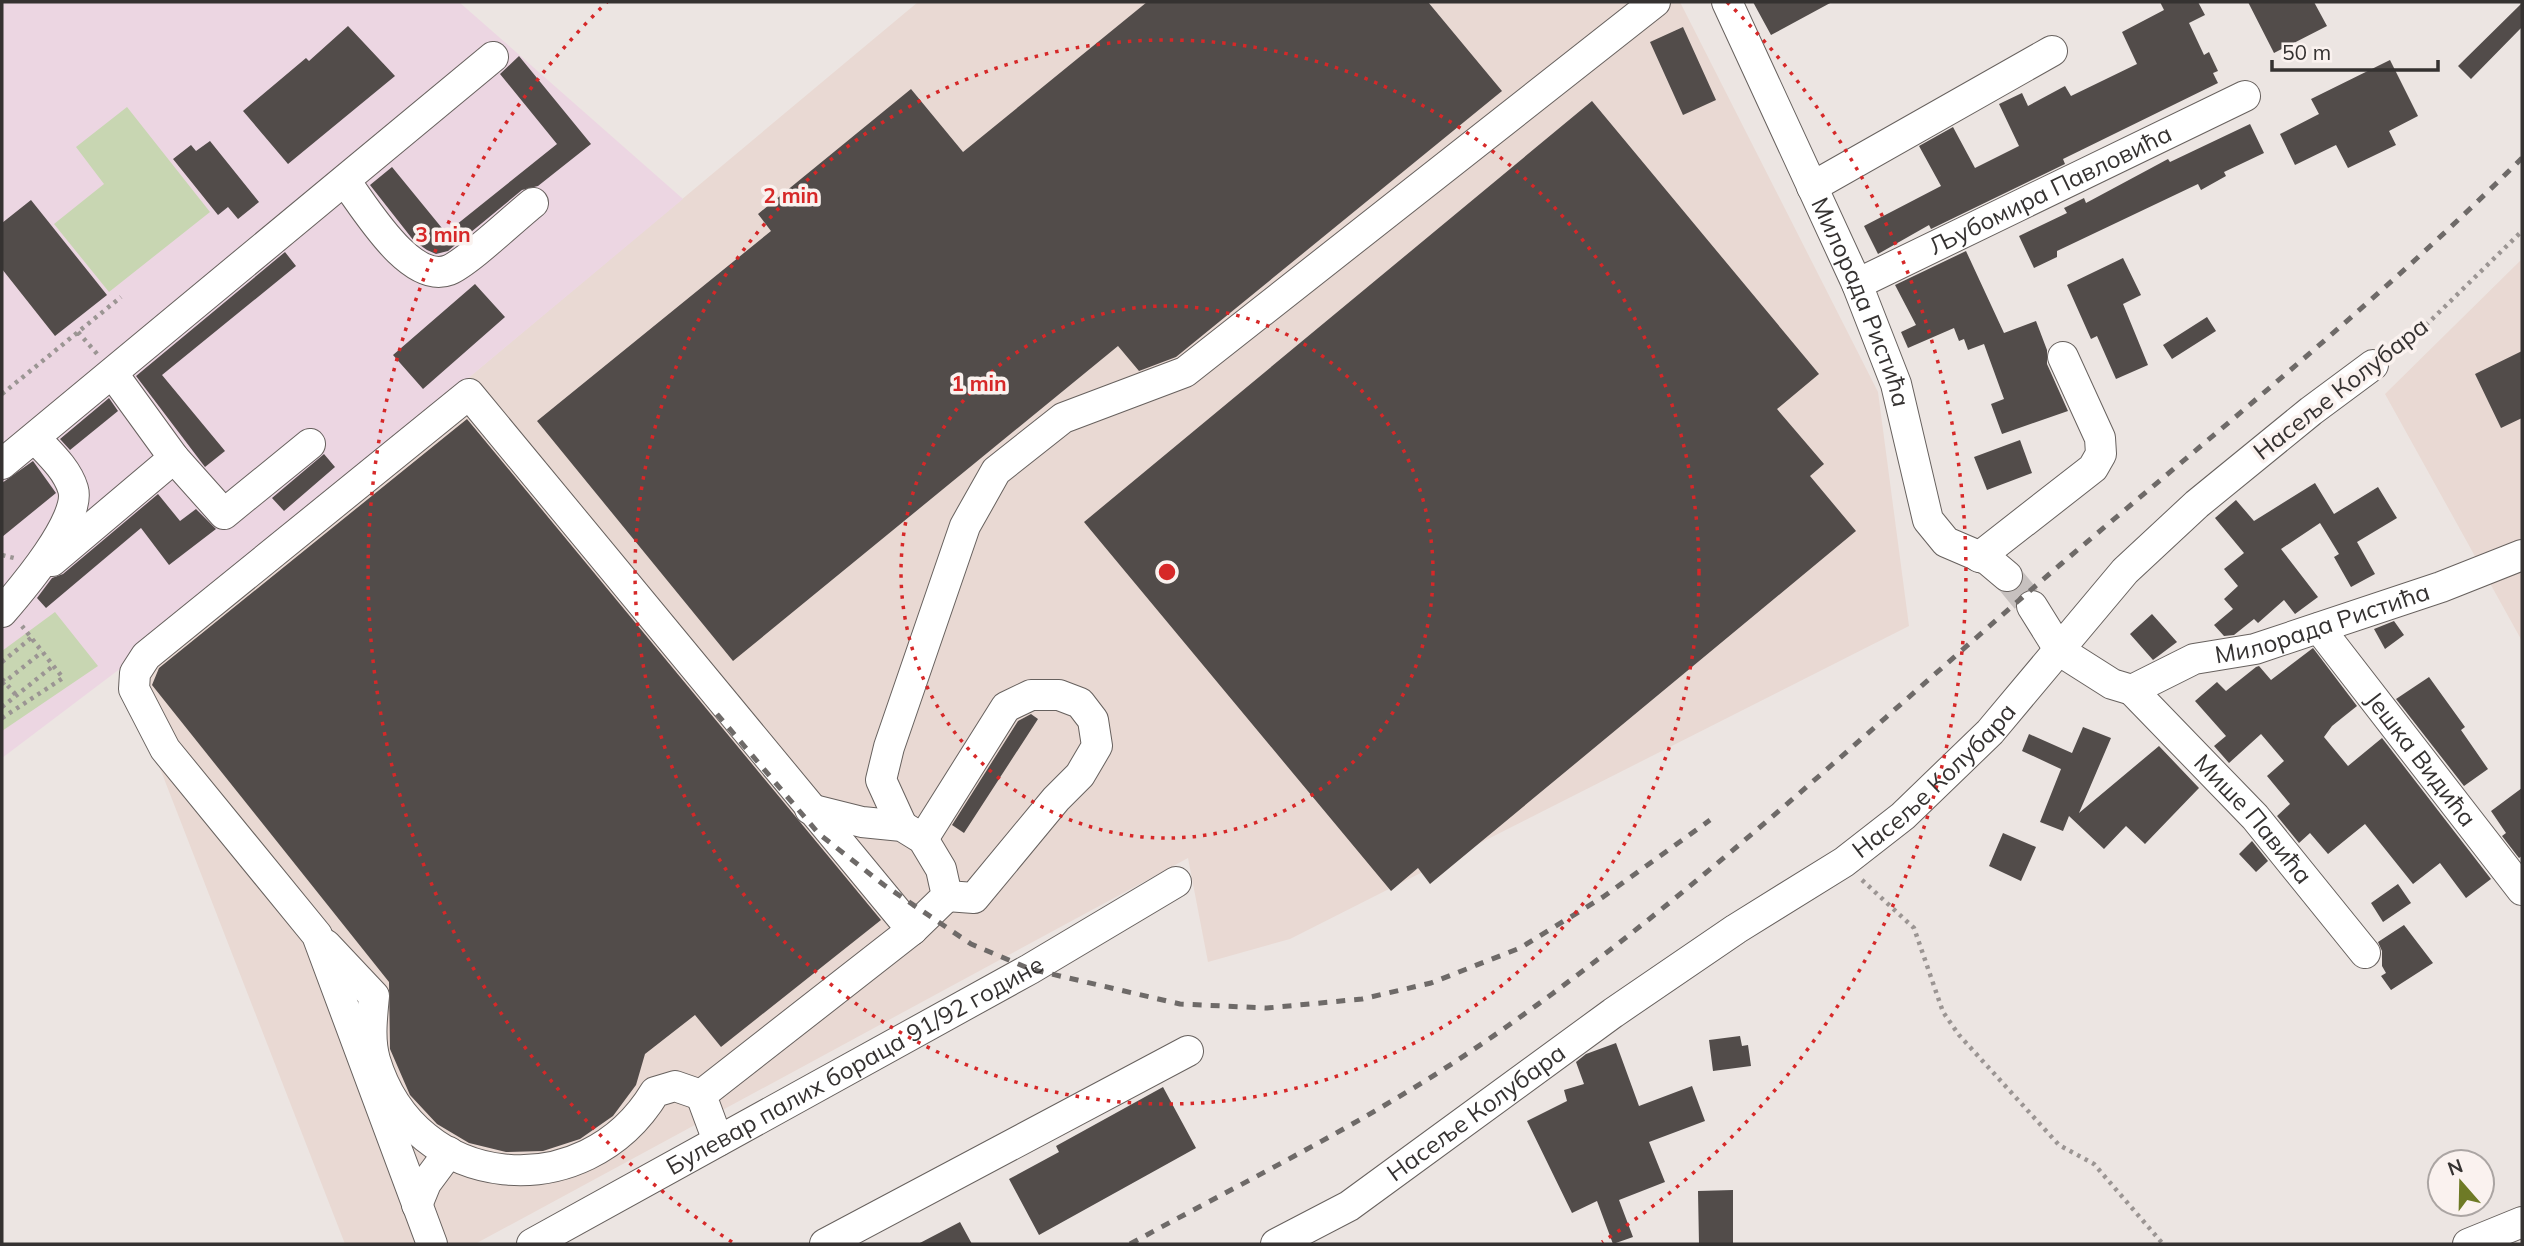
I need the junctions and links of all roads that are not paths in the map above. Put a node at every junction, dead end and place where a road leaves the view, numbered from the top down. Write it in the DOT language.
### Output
graph roads {
  1 [pos="1656,2"];
  2 [pos="1727,2"];
  3 [pos="2052,51"];
  4 [pos="493,57"];
  5 [pos="2245,96"];
  6 [pos="345,181"];
  7 [pos="1812,187"];
  8 [pos="533,203"];
  9 [pos="1857,284"];
  10 [pos="2063,357"];
  11 [pos="2373,365"];
  12 [pos="113,374"];
  13 [pos="35,438"];
  14 [pos="310,444"];
  15 [pos="174,458"];
  16 [pos="2,464"];
  17 [pos="2522,555"];
  18 [pos="1979,557"];
  19 [pos="2007,576"];
  20 [pos="33,577"];
  21 [pos="2032,606"];
  22 [pos="2,612"];
  23 [pos="2319,628"];
  24 [pos="2060,650"];
  25 [pos="2132,690"];
  26 [pos="810,809"];
  27 [pos="913,832"];
  28 [pos="1177,882"];
  29 [pos="2522,890"];
  30 [pos="947,896"];
  31 [pos="912,930"];
  32 [pos="317,935"];
  33 [pos="2365,953"];
  34 [pos="1188,1051"];
  35 [pos="701,1095"];
  36 [pos="718,1141"];
  37 [pos="449,1152"];
  38 [pos="417,1205"];
  39 [pos="2522,1222"];
  40 [pos="432,1244"];
  41 [pos="532,1244"];
  42 [pos="825,1244"];
  43 [pos="1276,1244"];
  44 [pos="2468,1244"];
  1 -- 27 [label="street"];
  2 -- 7 [label="street, Милорада Ристића"];
  3 -- 7 [label="street"];
  4 -- 6 [label="street"];
  5 -- 9 [label="street, Љубомира Павловића"];
  6 -- 8 [label="street"];
  6 -- 12 [label="street"];
  7 -- 9 [label="street, Милорада Ристића"];
  9 -- 18 [label="street, Милорада Ристића"];
  10 -- 18 [label="street"];
  11 -- 24 [label="street, Насеље Колубара"];
  12 -- 13 [label="street"];
  12 -- 15 [label="street"];
  13 -- 16 [label="street"];
  13 -- 20 [label="street"];
  14 -- 15 [label="street"];
  15 -- 20 [label="street"];
  17 -- 23 [label="street, Милорада Ристића"];
  18 -- 19 [label="street, Милорада Ристића"];
  20 -- 22 [label="street"];
  21 -- 24 [label="street"];
  23 -- 25 [label="street, Милорада Ристића"];
  23 -- 29 [label="street, Јешка Видића"];
  24 -- 25 [label="street"];
  24 -- 43 [label="street, Насеље Колубара"];
  25 -- 33 [label="street, Мише Павића"];
  26 -- 27 [label="street"];
  26 -- 31 [label="street"];
  26 -- 32 [label="street"];
  27 -- 30 [label="street"];
  27 -- 30 [label="street"];
  28 -- 36 [label="street, Булевар палих бораца 91/92 године"];
  30 -- 31 [label="street"];
  31 -- 35 [label="street"];
  32 -- 37 [label="street"];
  32 -- 38 [label="street"];
  34 -- 42 [label="street"];
  35 -- 36 [label="street"];
  35 -- 37 [label="street"];
  36 -- 41 [label="street, Булевар палих бораца 91/92 године"];
  37 -- 38 [label="street"];
  38 -- 40 [label="street"];
  39 -- 44 [label="street"];
}
